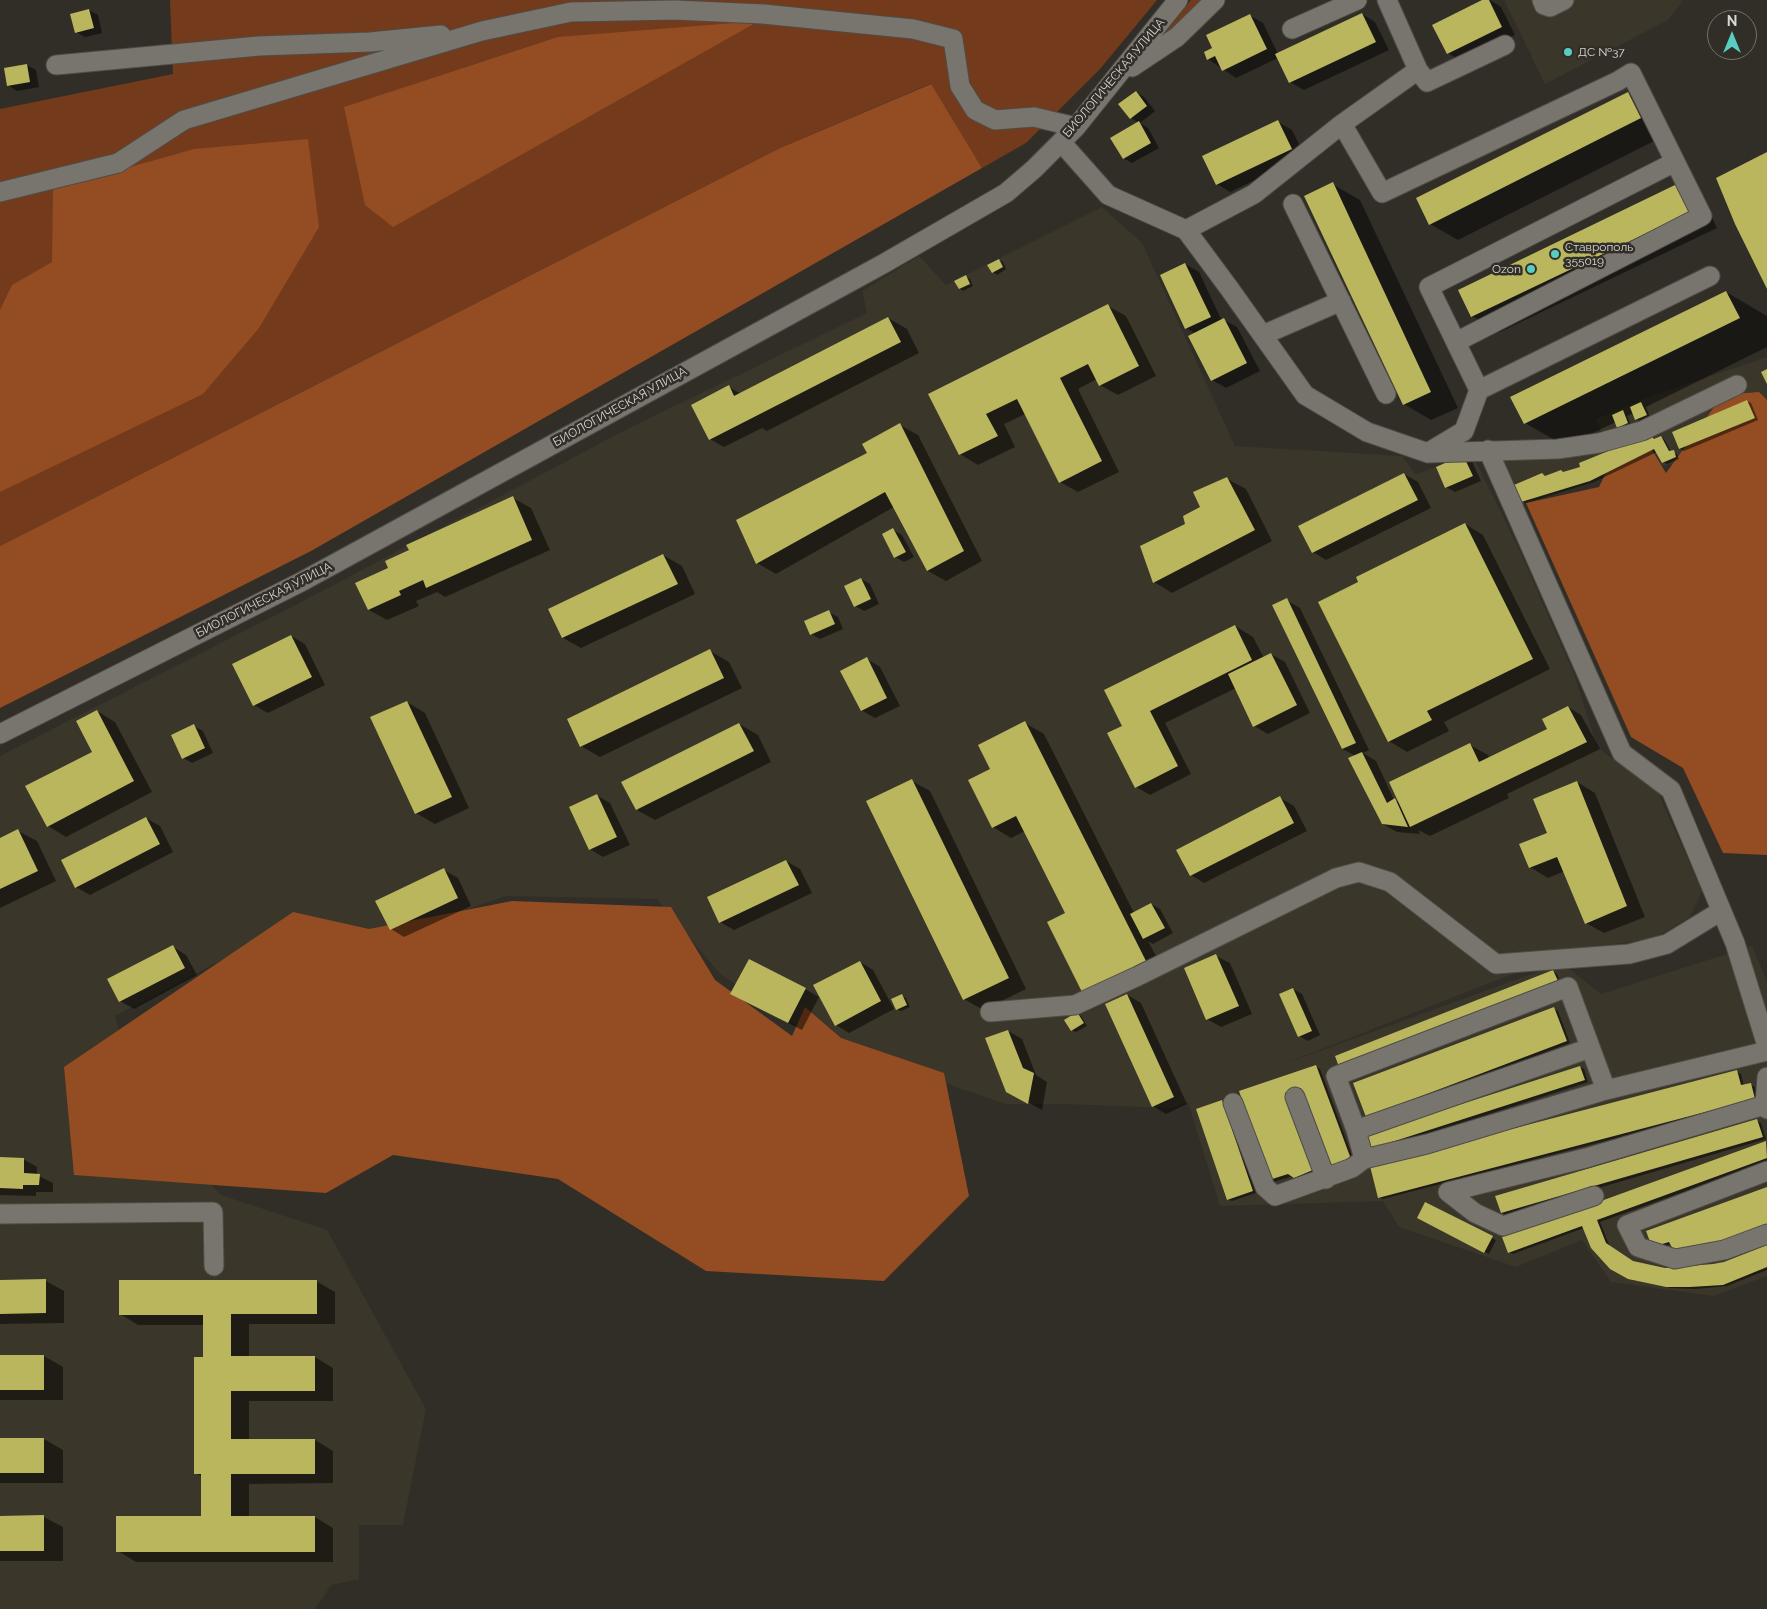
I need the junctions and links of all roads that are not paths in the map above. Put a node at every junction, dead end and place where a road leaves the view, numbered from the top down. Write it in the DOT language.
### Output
graph roads {
  1 [pos="1178,0"];
  2 [pos="1215,0"];
  3 [pos="1357,0"];
  4 [pos="1387,0"];
  5 [pos="1542,0"];
  6 [pos="1564,0"];
  7 [pos="1292,29"];
  8 [pos="482,31"];
  9 [pos="1505,45"];
  10 [pos="56,65"];
  11 [pos="1418,70"];
  12 [pos="1116,78"];
  13 [pos="1342,124"];
  14 [pos="1076,127"];
  15 [pos="1061,142"];
  16 [pos="1675,162"];
  17 [pos="0,192"];
  18 [pos="1293,204"];
  19 [pos="1186,230"];
  20 [pos="1710,276"];
  21 [pos="1340,301"];
  22 [pos="1263,336"];
  23 [pos="1456,342"];
  24 [pos="1737,385"];
  25 [pos="1479,390"];
  26 [pos="1386,394"];
  27 [pos="1488,450"];
  28 [pos="1428,452"];
  29 [pos="0,734"];
  30 [pos="1721,911"];
  31 [pos="990,1012"];
  32 [pos="1767,1046"];
  33 [pos="1590,1048"];
  34 [pos="1767,1052"];
  35 [pos="1767,1077"];
  36 [pos="1606,1090"];
  37 [pos="1295,1097"];
  38 [pos="1233,1103"];
  39 [pos="1766,1107"];
  40 [pos="1356,1130"];
  41 [pos="1364,1159"];
  42 [pos="1767,1171"];
  43 [pos="1326,1179"];
  44 [pos="1594,1196"];
  45 [pos="0,1214"];
  46 [pos="1767,1234"];
  47 [pos="214,1266"];
  1 -- 12 [label="street, БИОЛОГИЧЕСКАЯ УЛИЦА"];
  2 -- 12 [label="street"];
  3 -- 7 [label="street"];
  4 -- 11 [label="street"];
  5 -- 6 [label="street"];
  8 -- 10 [label="street"];
  8 -- 14 [label="street"];
  8 -- 17 [label="street"];
  9 -- 11 [label="street"];
  11 -- 13 [label="street"];
  12 -- 14 [label="street, БИОЛОГИЧЕСКАЯ УЛИЦА"];
  13 -- 16 [label="street"];
  13 -- 19 [label="street"];
  14 -- 15 [label="street, БИОЛОГИЧЕСКАЯ УЛИЦА"];
  15 -- 19 [label="street"];
  15 -- 29 [label="street, БИОЛОГИЧЕСКАЯ УЛИЦА"];
  16 -- 23 [label="street"];
  16 -- 23 [label="street"];
  18 -- 21 [label="street"];
  19 -- 22 [label="street"];
  20 -- 25 [label="street"];
  21 -- 22 [label="street"];
  21 -- 26 [label="street"];
  22 -- 28 [label="street"];
  23 -- 25 [label="street"];
  24 -- 27 [label="street"];
  25 -- 28 [label="street"];
  27 -- 28 [label="street"];
  27 -- 30 [label="street"];
  30 -- 31 [label="street"];
  30 -- 32 [label="street"];
  33 -- 36 [label="street"];
  33 -- 40 [label="street"];
  33 -- 40 [label="street"];
  34 -- 36 [label="street"];
  35 -- 39 [label="street"];
  36 -- 41 [label="street"];
  37 -- 43 [label="street"];
  38 -- 43 [label="street"];
  39 -- 44 [label="street"];
  40 -- 41 [label="street"];
  41 -- 43 [label="street"];
  42 -- 46 [label="street"];
  45 -- 47 [label="street"];
}
